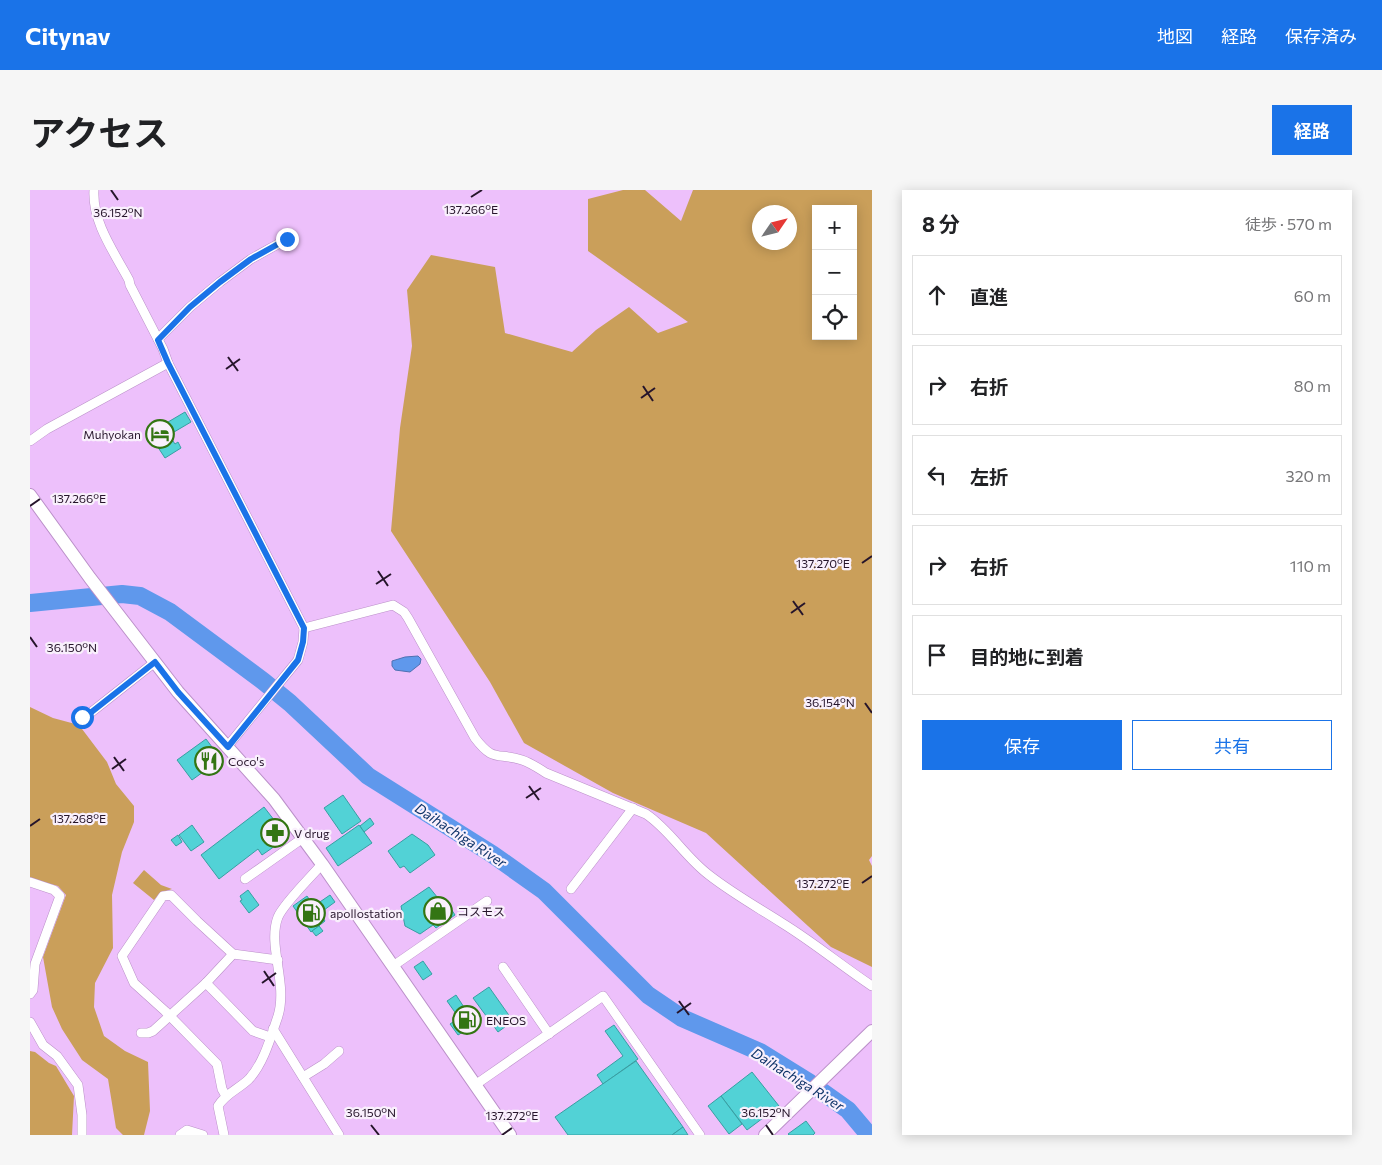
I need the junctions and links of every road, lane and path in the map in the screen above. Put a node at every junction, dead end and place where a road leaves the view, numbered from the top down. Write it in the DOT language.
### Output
graph roads {
  1 [pos="94,190"];
  2 [pos="287,239"];
  3 [pos="158,340"];
  4 [pos="168,363"];
  5 [pos="30,441"];
  6 [pos="30,495"];
  7 [pos="304,628"];
  8 [pos="155,662"];
  9 [pos="82,717"];
  10 [pos="228,747"];
  11 [pos="633,808"];
  12 [pos="303,838"];
  13 [pos="322,864"];
  14 [pos="245,879"];
  15 [pos="30,882"];
  16 [pos="571,888"];
  17 [pos="487,901"];
  18 [pos="233,954"];
  19 [pos="278,960"];
  20 [pos="393,966"];
  21 [pos="503,968"];
  22 [pos="206,983"];
  23 [pos="872,986"];
  24 [pos="30,994"];
  25 [pos="170,1016"];
  26 [pos="30,1022"];
  27 [pos="872,1031"];
  28 [pos="141,1033"];
  29 [pos="271,1033"];
  30 [pos="549,1034"];
  31 [pos="339,1050"];
  32 [pos="303,1076"];
  33 [pos="475,1085"];
  34 [pos="226,1096"];
  35 [pos="82,1135"];
  36 [pos="180,1135"];
  37 [pos="203,1135"];
  38 [pos="224,1135"];
  39 [pos="339,1135"];
  40 [pos="510,1135"];
  41 [pos="700,1135"];
  42 [pos="765,1135"];
  1 -- 3 [label="street"];
  2 -- 3 [label="street"];
  3 -- 4 [label="street"];
  4 -- 5 [label="street"];
  4 -- 7 [label="street"];
  6 -- 8 [label="street"];
  7 -- 10 [label="street"];
  7 -- 11 [label="street"];
  8 -- 9 [label="street"];
  8 -- 10 [label="street"];
  10 -- 12 [label="street"];
  11 -- 16 [label="street"];
  11 -- 23 [label="street"];
  12 -- 13 [label="street"];
  12 -- 14 [label="street"];
  13 -- 19 [label="street"];
  13 -- 20 [label="street"];
  15 -- 24 [label="street"];
  17 -- 20 [label="street"];
  18 -- 19 [label="street"];
  18 -- 22 [label="street"];
  18 -- 25 [label="street"];
  19 -- 29 [label="street"];
  20 -- 33 [label="street"];
  21 -- 30 [label="street"];
  22 -- 25 [label="street"];
  22 -- 29 [label="street"];
  25 -- 28 [label="street"];
  25 -- 34 [label="street"];
  26 -- 35 [label="street"];
  27 -- 42 [label="street"];
  29 -- 32 [label="street"];
  29 -- 34 [label="street"];
  30 -- 33 [label="street"];
  30 -- 41 [label="street"];
  31 -- 32 [label="street"];
  32 -- 39 [label="street"];
  33 -- 40 [label="street"];
  34 -- 38 [label="street"];
  36 -- 37 [label="street"];
}
